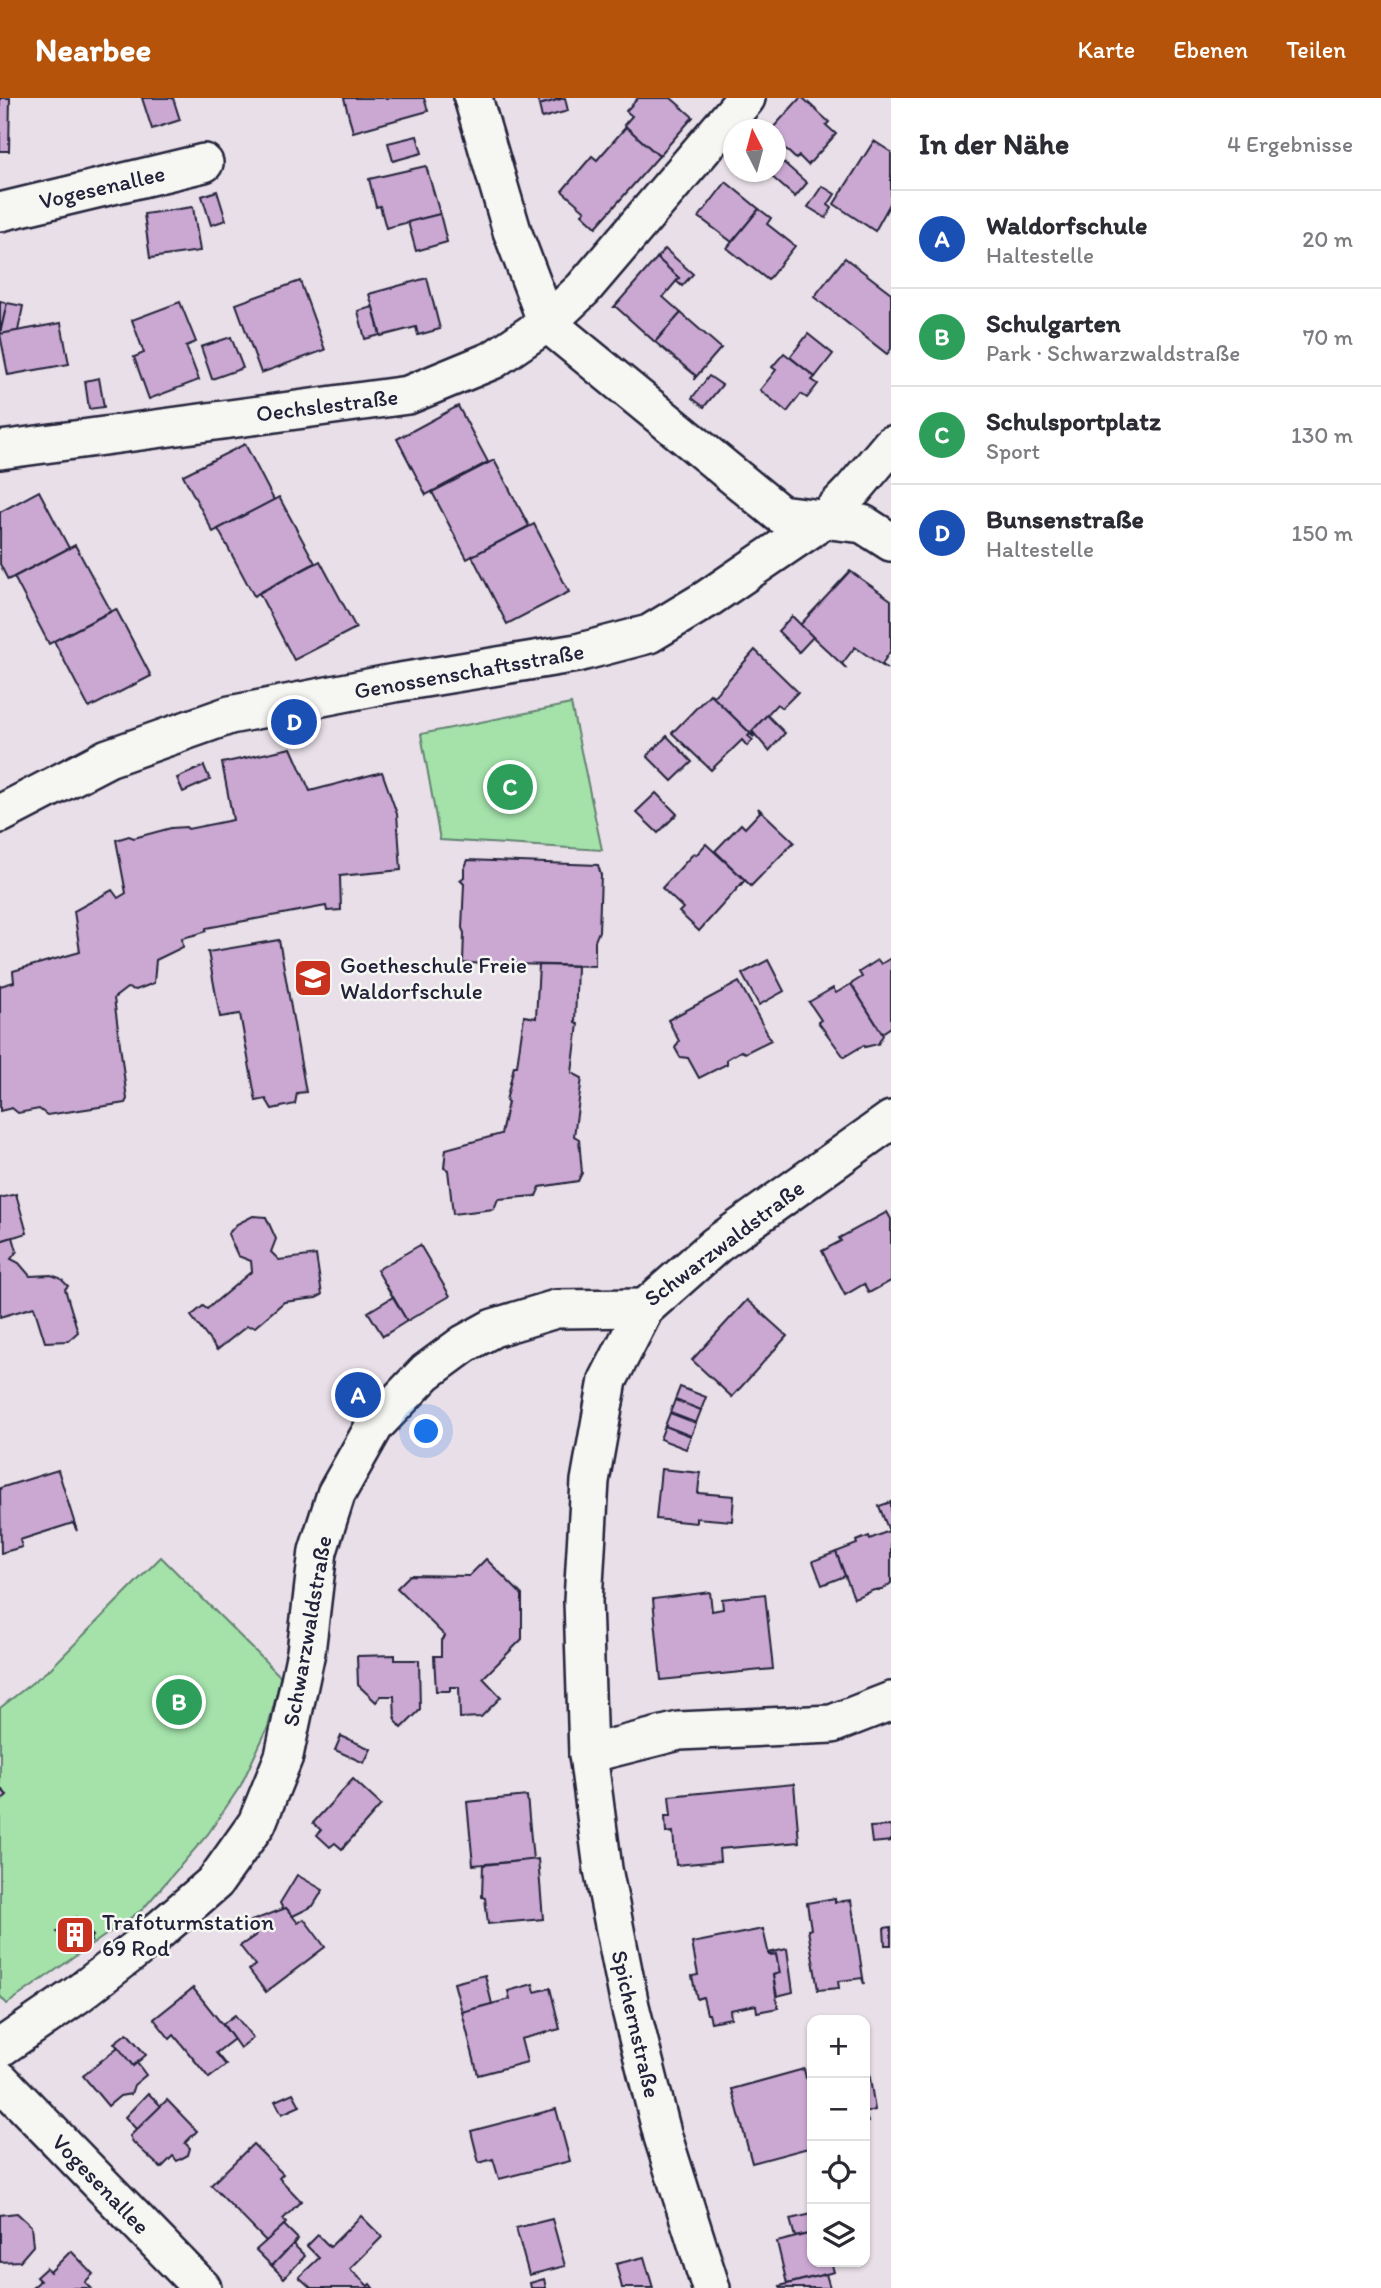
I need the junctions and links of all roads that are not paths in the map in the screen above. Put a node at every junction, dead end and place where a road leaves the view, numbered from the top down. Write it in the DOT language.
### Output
graph roads {
  1 [pos="473,98"];
  2 [pos="746,98"];
  3 [pos="204,163"];
  4 [pos="0,212"];
  5 [pos="547,323"];
  6 [pos="891,445"];
  7 [pos="0,450"];
  8 [pos="825,519"];
  9 [pos="891,542"];
  10 [pos="0,814"];
  11 [pos="891,1120"];
  12 [pos="645,1308"];
  13 [pos="891,1701"];
  14 [pos="588,1754"];
  15 [pos="0,2048"];
  16 [pos="0,2080"];
  17 [pos="201,2288"];
  18 [pos="711,2288"];
  1 -- 5 [label="street"];
  2 -- 5 [label="street, Oechslestraße"];
  3 -- 4 [label="street, Vogesenallee"];
  5 -- 7 [label="street, Oechslestraße"];
  5 -- 8 [label="street"];
  6 -- 8 [label="street, Genossenschaftsstraße"];
  8 -- 9 [label="street"];
  8 -- 10 [label="street, Genossenschaftsstraße"];
  11 -- 12 [label="street, Schwarzwaldstraße"];
  12 -- 14 [label="street, Spichernstraße"];
  12 -- 15 [label="street, Schwarzwaldstraße"];
  13 -- 14 [label="street"];
  14 -- 18 [label="street, Spichernstraße"];
  16 -- 17 [label="street, Vogesenallee"];
}
